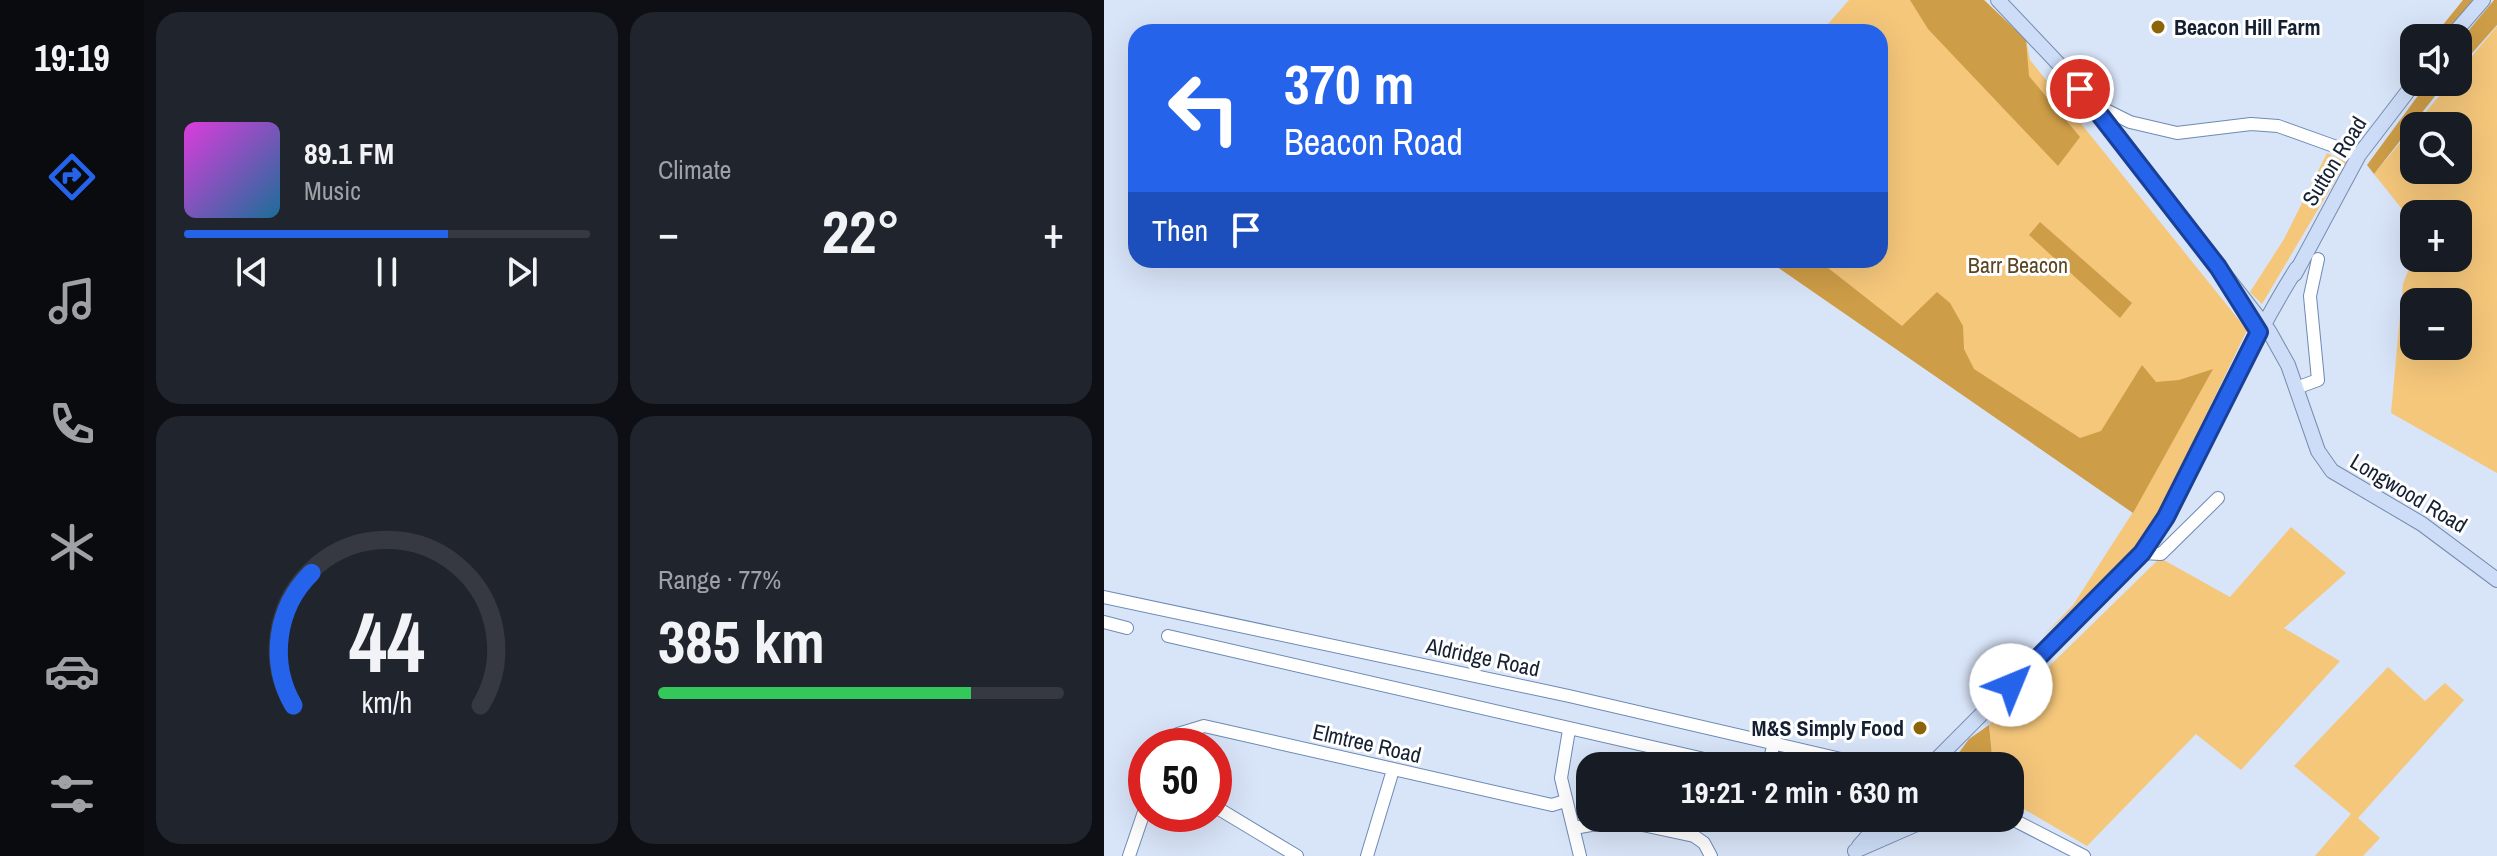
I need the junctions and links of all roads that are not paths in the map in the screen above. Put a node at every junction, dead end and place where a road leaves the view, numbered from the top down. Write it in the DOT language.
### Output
graph roads {
  1 [pos="1998,0"];
  2 [pos="2483,0"];
  3 [pos="2462,24"];
  4 [pos="2404,96"];
  5 [pos="2091,103"];
  6 [pos="2359,155"];
  7 [pos="2318,259"];
  8 [pos="2264,332"];
  9 [pos="2296,388"];
  10 [pos="2218,498"];
  11 [pos="2142,553"];
  12 [pos="2497,580"];
  13 [pos="1104,597"];
  14 [pos="1183,613"];
  15 [pos="1104,622"];
  16 [pos="1127,628"];
  17 [pos="1569,730"];
  18 [pos="1232,733"];
  19 [pos="1774,743"];
  20 [pos="1946,750"];
  21 [pos="1670,752"];
  22 [pos="1772,752"];
  23 [pos="1812,752"];
  24 [pos="1393,770"];
  25 [pos="1565,801"];
  26 [pos="1232,815"];
  27 [pos="2024,825"];
  28 [pos="1574,828"];
  29 [pos="1138,832"];
  30 [pos="1872,832"];
  31 [pos="1899,832"];
  32 [pos="1131,853"];
  33 [pos="1853,854"];
  34 [pos="1145,856"];
  35 [pos="1297,856"];
  36 [pos="1367,856"];
  37 [pos="1580,856"];
  38 [pos="1711,856"];
  39 [pos="2084,856"];
  1 -- 5 [label="main road, Longwood Road"];
  2 -- 3 [label="main road"];
  4 -- 6 [label="main road, Sutton Road"];
  5 -- 6 [label="street"];
  5 -- 8 [label="main road, Longwood Road"];
  6 -- 8 [label="main road, Sutton Road"];
  7 -- 9 [label="street"];
  8 -- 9 [label="main road, Longwood Road"];
  8 -- 11 [label="main road, Sutton Road"];
  9 -- 12 [label="main road, Longwood Road"];
  10 -- 11 [label="street"];
  11 -- 20 [label="main road, Sutton Road"];
  13 -- 14 [label="street, Aldridge Road"];
  14 -- 17 [label="street"];
  14 -- 19 [label="street, Aldridge Road"];
  15 -- 16 [label="street"];
  17 -- 21 [label="street"];
  17 -- 25 [label="street"];
  18 -- 24 [label="street, Elmtree Road"];
  19 -- 22 [label="street"];
  19 -- 23 [label="street, Aldridge Road"];
  24 -- 25 [label="street, Elmtree Road"];
  24 -- 36 [label="street"];
  25 -- 28 [label="street"];
  26 -- 35 [label="street"];
  27 -- 39 [label="street"];
  28 -- 37 [label="street"];
  28 -- 38 [label="street"];
  29 -- 32 [label="street"];
  30 -- 33 [label="main road"];
  31 -- 33 [label="main road"];
  32 -- 34 [label="street"];
}
